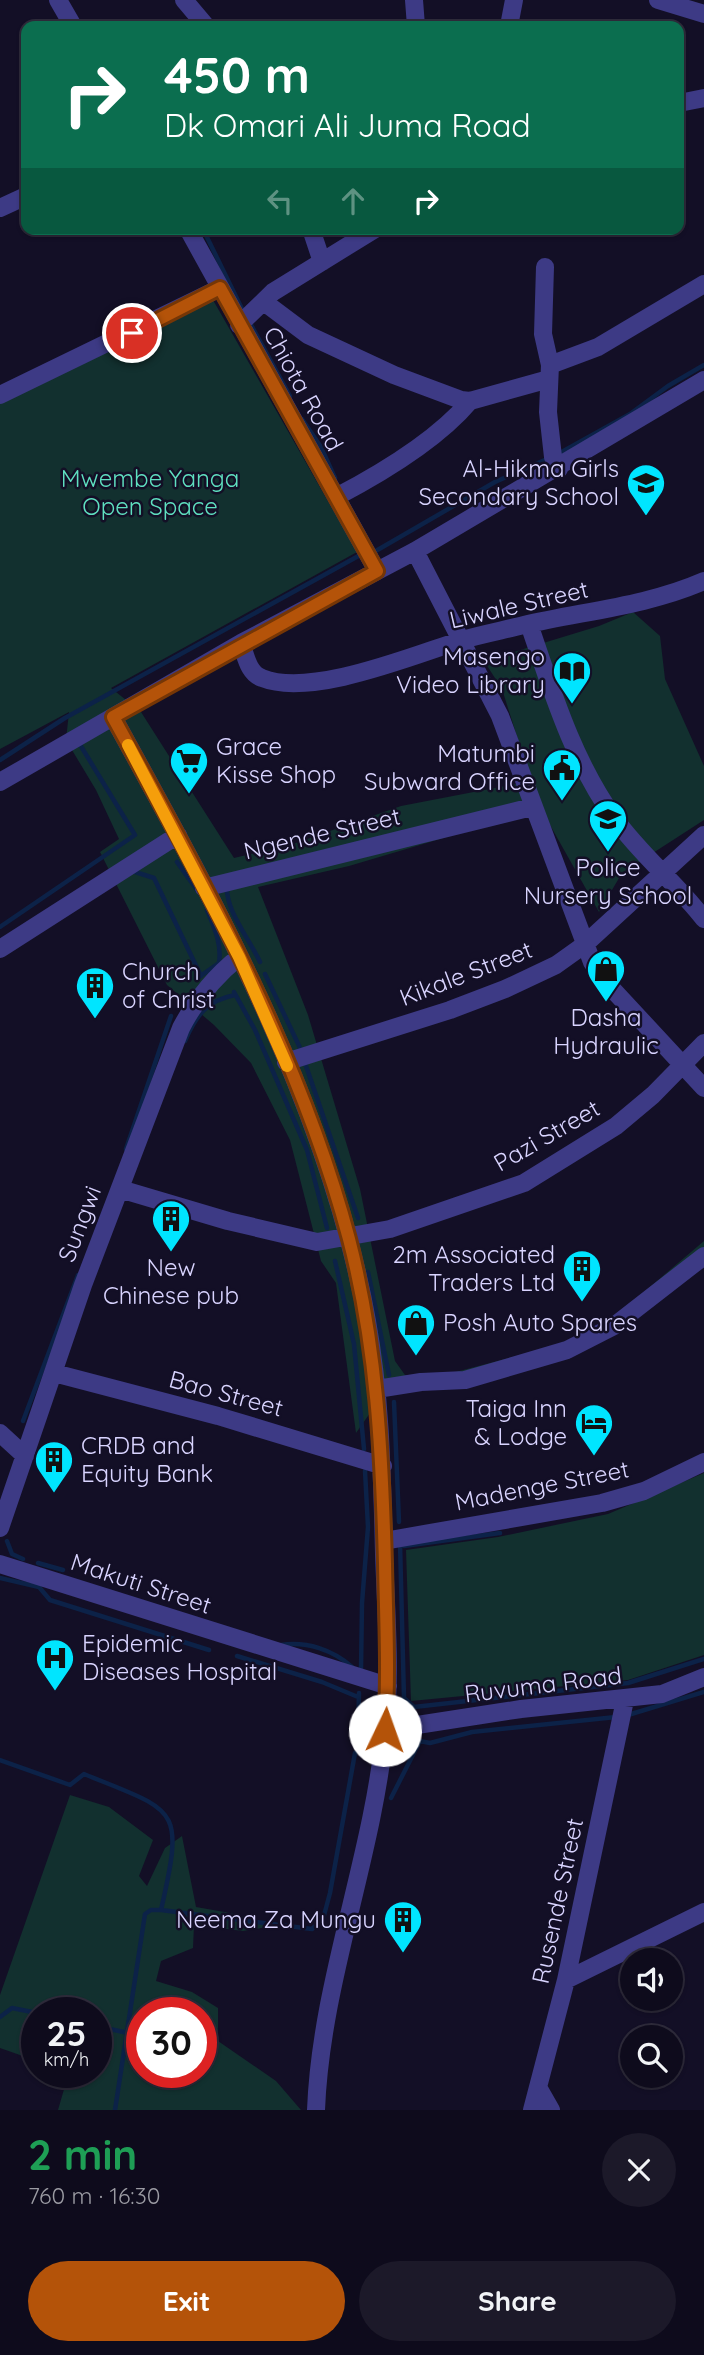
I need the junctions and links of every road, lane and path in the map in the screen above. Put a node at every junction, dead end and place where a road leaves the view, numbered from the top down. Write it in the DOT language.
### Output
graph roads {
  1 [pos="184,0"];
  2 [pos="414,0"];
  3 [pos="514,0"];
  4 [pos="657,0"];
  5 [pos="66,3"];
  6 [pos="704,15"];
  7 [pos="71,21"];
  8 [pos="201,21"];
  9 [pos="416,21"];
  10 [pos="510,21"];
  11 [pos="704,98"];
  12 [pos="684,102"];
  13 [pos="21,198"];
  14 [pos="0,208"];
  15 [pos="191,235"];
  16 [pos="313,235"];
  17 [pos="365,235"];
  18 [pos="322,262"];
  19 [pos="545,267"];
  20 [pos="704,284"];
  21 [pos="220,288"];
  22 [pos="250,315"];
  23 [pos="550,372"];
  24 [pos="704,380"];
  25 [pos="0,395"];
  26 [pos="470,401"];
  27 [pos="559,469"];
  28 [pos="340,494"];
  29 [pos="415,551"];
  30 [pos="377,571"];
  31 [pos="704,581"];
  32 [pos="529,624"];
  33 [pos="461,640"];
  34 [pos="241,643"];
  35 [pos="113,717"];
  36 [pos="0,782"];
  37 [pos="532,807"];
  38 [pos="178,835"];
  39 [pos="704,835"];
  40 [pos="663,871"];
  41 [pos="204,888"];
  42 [pos="704,919"];
  43 [pos="584,945"];
  44 [pos="0,949"];
  45 [pos="239,957"];
  46 [pos="704,1043"];
  47 [pos="286,1062"];
  48 [pos="682,1064"];
  49 [pos="704,1088"];
  50 [pos="120,1189"];
  51 [pos="348,1239"];
  52 [pos="704,1256"];
  53 [pos="54,1373"];
  54 [pos="377,1390"];
  55 [pos="0,1433"];
  56 [pos="25,1456"];
  57 [pos="704,1462"];
  58 [pos="383,1466"];
  59 [pos="0,1528"];
  60 [pos="384,1541"];
  61 [pos="0,1564"];
  62 [pos="704,1677"];
  63 [pos="388,1686"];
  64 [pos="625,1700"];
  65 [pos="385,1730"];
  66 [pos="704,1912"];
  67 [pos="566,1980"];
  68 [pos="539,2089"];
  69 [pos="316,2110"];
  70 [pos="532,2110"];
  71 [pos="551,2110"];
  1 -- 8 [label="street"];
  2 -- 9 [label="street"];
  3 -- 10 [label="street"];
  4 -- 6 [label="street"];
  5 -- 7 [label="street"];
  11 -- 12 [label="street"];
  13 -- 14 [label="street"];
  15 -- 21 [label="street, Chiota Road"];
  16 -- 18 [label="street"];
  17 -- 18 [label="street"];
  18 -- 22 [label="street"];
  19 -- 23 [label="street"];
  20 -- 23 [label="street"];
  21 -- 22 [label="street, Chiota Road"];
  21 -- 25 [label="street"];
  22 -- 26 [label="street"];
  22 -- 28 [label="street, Chiota Road"];
  23 -- 26 [label="street"];
  23 -- 27 [label="street"];
  24 -- 27 [label="street"];
  26 -- 28 [label="street"];
  27 -- 29 [label="street"];
  28 -- 30 [label="street, Chiota Road"];
  29 -- 30 [label="street"];
  29 -- 33 [label="street"];
  30 -- 34 [label="street"];
  31 -- 32 [label="street, Liwale Street"];
  32 -- 33 [label="street, Liwale Street"];
  32 -- 40 [label="street"];
  33 -- 34 [label="street, Liwale Street"];
  33 -- 37 [label="street"];
  34 -- 35 [label="street"];
  35 -- 36 [label="street"];
  35 -- 38 [label="street"];
  37 -- 41 [label="street, Ngende Street"];
  37 -- 43 [label="street"];
  38 -- 41 [label="street"];
  38 -- 44 [label="street"];
  39 -- 40 [label="street, Kikale Street"];
  40 -- 42 [label="street"];
  40 -- 43 [label="street, Kikale Street"];
  41 -- 45 [label="street"];
  43 -- 47 [label="street, Kikale Street"];
  43 -- 48 [label="street"];
  45 -- 47 [label="street"];
  45 -- 50 [label="street, Sungwi"];
  46 -- 48 [label="street, Pazi Street"];
  47 -- 51 [label="street"];
  48 -- 49 [label="street"];
  48 -- 51 [label="street, Pazi Street"];
  50 -- 51 [label="street, Pazi Street"];
  50 -- 53 [label="street, Sungwi"];
  51 -- 54 [label="street"];
  52 -- 54 [label="street"];
  53 -- 56 [label="street, Sungwi"];
  53 -- 58 [label="street, Bao Street"];
  54 -- 58 [label="street"];
  55 -- 56 [label="street"];
  56 -- 59 [label="street, Sungwi"];
  57 -- 60 [label="street, Madenge Street"];
  58 -- 60 [label="street"];
  60 -- 63 [label="street"];
  61 -- 63 [label="street, Makuti Street"];
  62 -- 64 [label="street, Ruvuma Road"];
  63 -- 65 [label="street"];
  64 -- 65 [label="street, Ruvuma Road"];
  64 -- 67 [label="street, Rusende Street"];
  65 -- 69 [label="street"];
  66 -- 67 [label="street"];
  67 -- 68 [label="street, Rusende Street"];
  68 -- 70 [label="street, Rusende Street"];
  68 -- 71 [label="street"];
}
